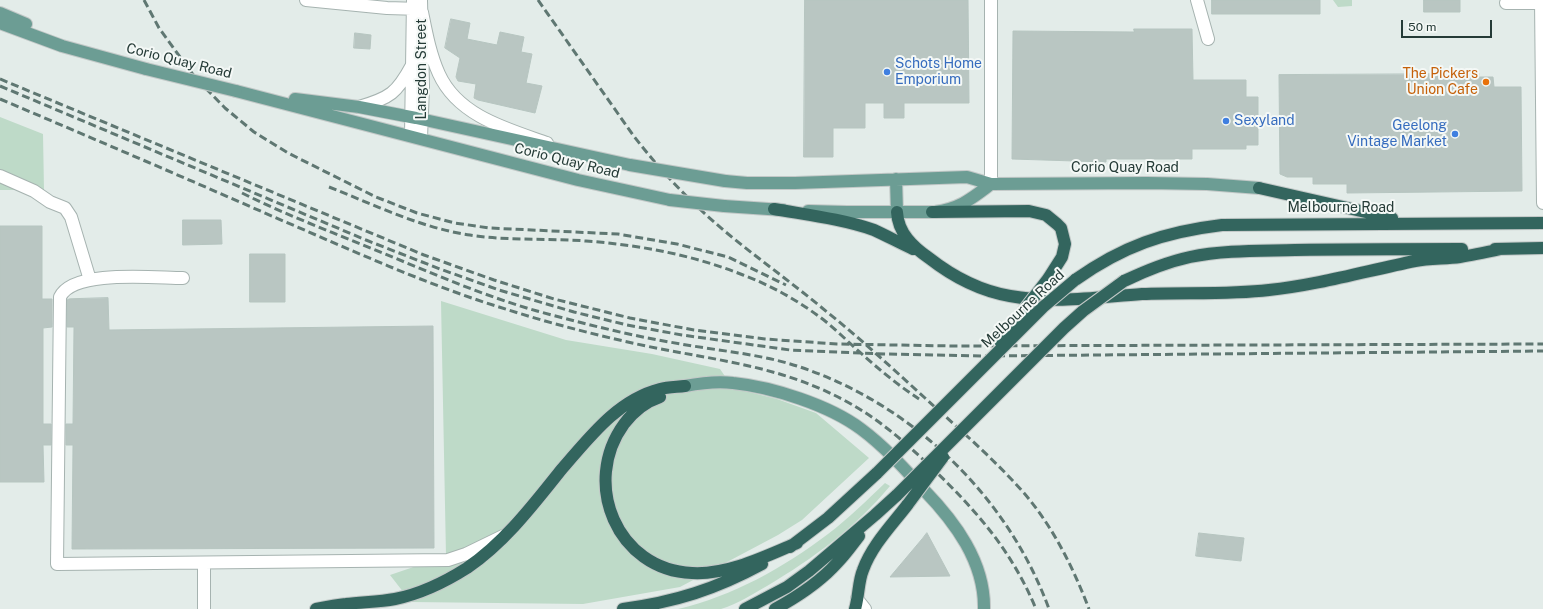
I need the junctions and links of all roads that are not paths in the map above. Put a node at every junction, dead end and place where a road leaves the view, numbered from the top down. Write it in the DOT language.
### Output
graph roads {
  1 [pos="306,0"];
  2 [pos="991,0"];
  3 [pos="1197,0"];
  4 [pos="1542,2"];
  5 [pos="1506,3"];
  6 [pos="418,6"];
  7 [pos="0,13"];
  8 [pos="0,23"];
  9 [pos="1208,39"];
  10 [pos="114,60"];
  11 [pos="412,64"];
  12 [pos="236,91"];
  13 [pos="1542,104"];
  14 [pos="359,107"];
  15 [pos="417,118"];
  16 [pos="416,137"];
  17 [pos="582,155"];
  18 [pos="0,176"];
  19 [pos="896,179"];
  20 [pos="991,184"];
  21 [pos="1259,188"];
  22 [pos="1543,203"];
  23 [pos="774,210"];
  24 [pos="897,212"];
  25 [pos="932,212"];
  26 [pos="1416,223"];
  27 [pos="1543,223"];
  28 [pos="1543,248"];
  29 [pos="1501,249"];
  30 [pos="923,254"];
  31 [pos="183,278"];
  32 [pos="90,280"];
  33 [pos="974,375"];
  34 [pos="685,386"];
  35 [pos="974,416"];
  36 [pos="875,515"];
  37 [pos="506,535"];
  38 [pos="797,543"];
  39 [pos="204,563"];
  40 [pos="858,606"];
  41 [pos="204,609"];
  42 [pos="316,609"];
  43 [pos="623,609"];
  44 [pos="745,609"];
  45 [pos="775,609"];
  46 [pos="984,609"];
  1 -- 6 [label="street"];
  2 -- 20 [label="street"];
  3 -- 9 [label="street"];
  4 -- 5 [label="street"];
  4 -- 13 [label="street"];
  6 -- 11 [label="street, Langdon Street"];
  6 -- 15 [label="street, Langdon Street"];
  6 -- 17 [label="street"];
  7 -- 10 [label="main road, Corio Quay Road"];
  8 -- 10 [label="main road, Corio Quay Road"];
  10 -- 12 [label="main road, Corio Quay Road, bridge"];
  11 -- 14 [label="street"];
  11 -- 15 [label="street, Langdon Street"];
  12 -- 14 [label="main road, Corio Quay Road"];
  12 -- 16 [label="main road, Corio Quay Road"];
  13 -- 22 [label="street"];
  14 -- 15 [label="main road, Corio Quay Road"];
  15 -- 16 [label="street, Langdon Street"];
  15 -- 17 [label="main road, Corio Quay Road"];
  16 -- 23 [label="main road, Corio Quay Road, bridge"];
  17 -- 19 [label="main road, Corio Quay Road, bridge"];
  18 -- 32 [label="street"];
  19 -- 20 [label="main road, Corio Quay Road"];
  19 -- 24 [label="main road"];
  20 -- 21 [label="main road, Corio Quay Road"];
  20 -- 25 [label="main road, Corio Quay Road"];
  21 -- 26 [label="highway"];
  23 -- 24 [label="main road, Corio Quay Road"];
  23 -- 30 [label="highway"];
  24 -- 25 [label="main road, Corio Quay Road"];
  24 -- 30 [label="highway"];
  25 -- 33 [label="highway, bridge"];
  26 -- 27 [label="highway, Melbourne Road"];
  26 -- 33 [label="highway, Melbourne Road, bridge"];
  28 -- 29 [label="highway"];
  29 -- 30 [label="highway"];
  29 -- 35 [label="highway, bridge"];
  31 -- 32 [label="street"];
  32 -- 39 [label="street"];
  33 -- 38 [label="highway, Melbourne Road, bridge"];
  34 -- 37 [label="highway"];
  34 -- 38 [label="highway"];
  34 -- 46 [label="main road"];
  35 -- 36 [label="highway, bridge"];
  35 -- 40 [label="highway, bridge"];
  36 -- 44 [label="highway"];
  36 -- 45 [label="highway"];
  37 -- 39 [label="street"];
  37 -- 42 [label="highway"];
  38 -- 43 [label="highway, Melbourne Road"];
  39 -- 41 [label="street"];
}
